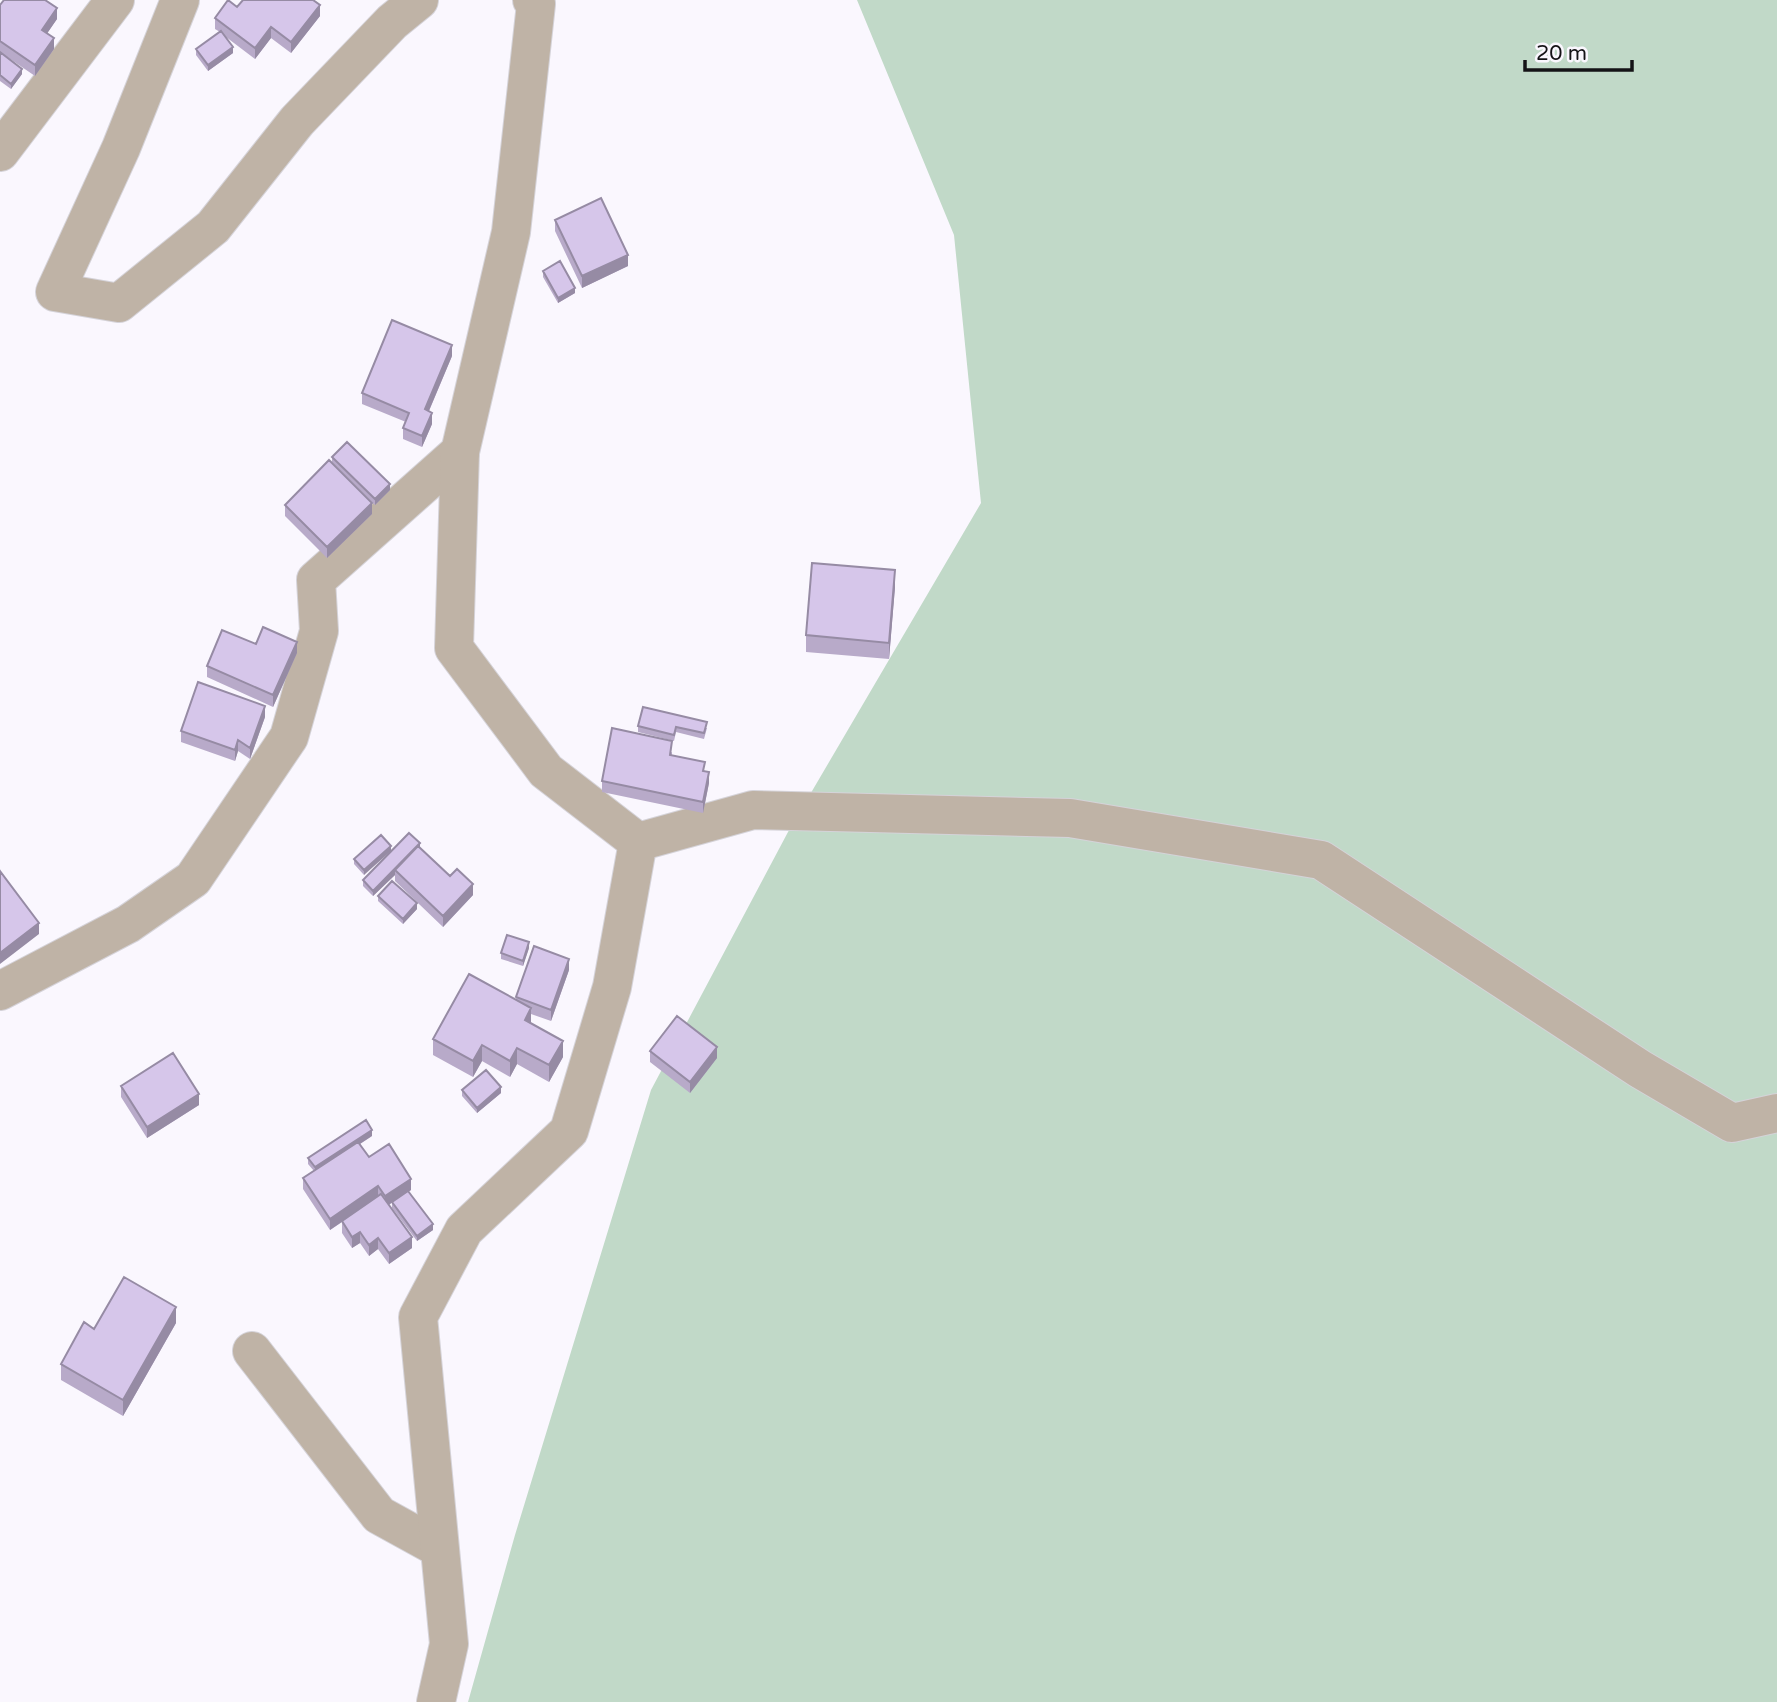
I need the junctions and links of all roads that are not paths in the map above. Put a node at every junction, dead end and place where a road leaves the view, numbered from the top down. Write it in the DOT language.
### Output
graph roads {
  1 [pos="115,0"];
  2 [pos="180,0"];
  3 [pos="419,0"];
  4 [pos="533,0"];
  5 [pos="0,152"];
  6 [pos="460,452"];
  7 [pos="638,842"];
  8 [pos="0,990"];
  9 [pos="1777,1113"];
  10 [pos="252,1351"];
  11 [pos="439,1548"];
  12 [pos="436,1702"];
  1 -- 5 [label="street"];
  2 -- 3 [label="street"];
  4 -- 6 [label="street"];
  6 -- 7 [label="street"];
  6 -- 8 [label="street"];
  7 -- 9 [label="street"];
  7 -- 11 [label="street"];
  10 -- 11 [label="street"];
  11 -- 12 [label="street"];
}
